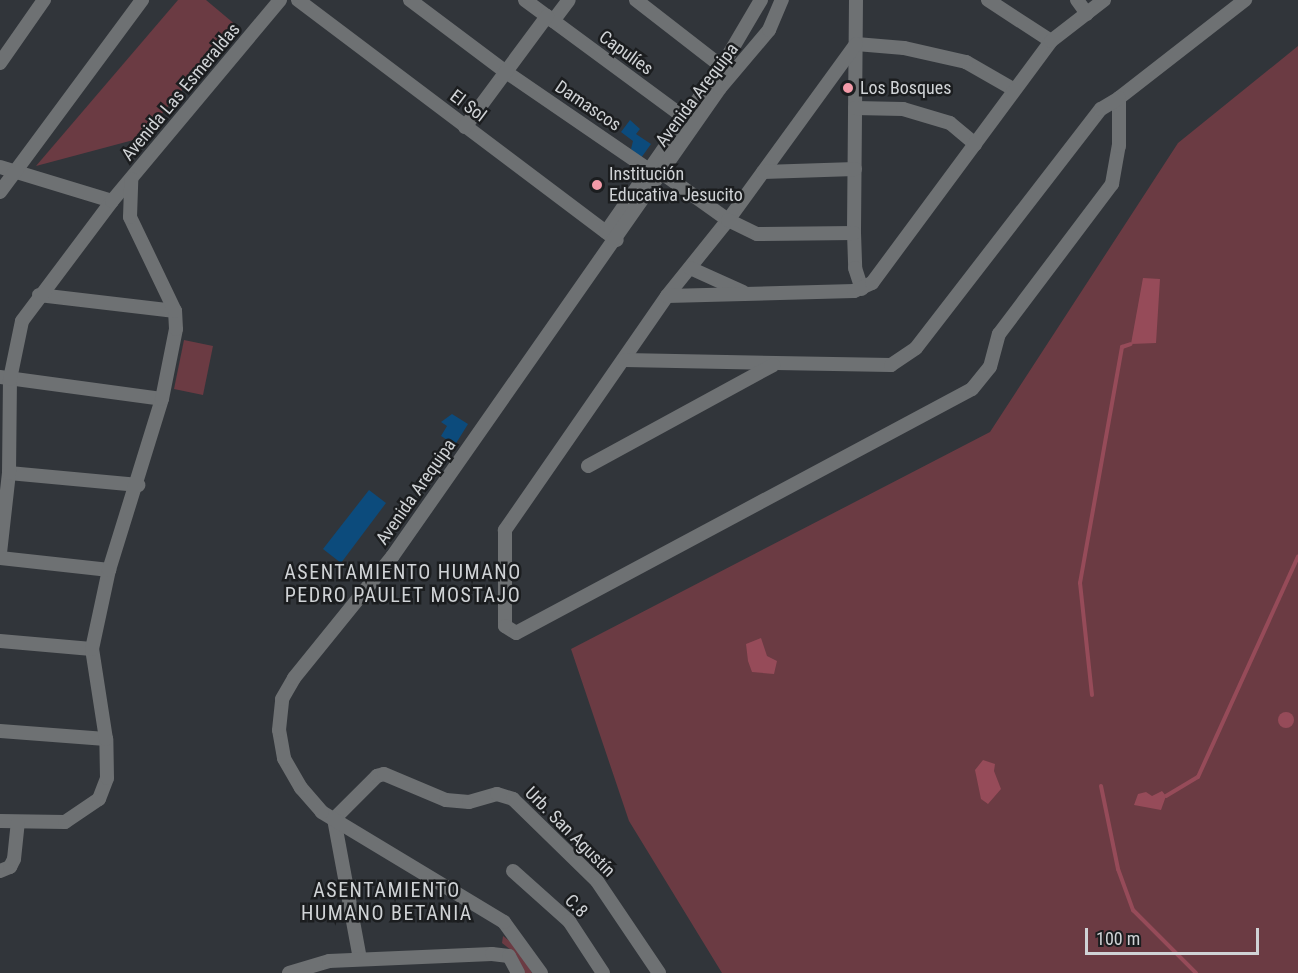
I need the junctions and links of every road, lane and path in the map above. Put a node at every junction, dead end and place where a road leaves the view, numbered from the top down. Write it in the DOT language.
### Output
graph roads {
  1 [pos="45,0"];
  2 [pos="142,0"];
  3 [pos="280,0"];
  4 [pos="297,0"];
  5 [pos="410,0"];
  6 [pos="525,0"];
  7 [pos="569,0"];
  8 [pos="636,0"];
  9 [pos="782,0"];
  10 [pos="856,0"];
  11 [pos="988,0"];
  12 [pos="1077,0"];
  13 [pos="1104,0"];
  14 [pos="1245,0"];
  15 [pos="757,2"];
  16 [pos="1087,14"];
  17 [pos="550,19"];
  18 [pos="1051,41"];
  19 [pos="856,44"];
  20 [pos="0,63"];
  21 [pos="721,66"];
  22 [pos="506,72"];
  23 [pos="1013,89"];
  24 [pos="1119,98"];
  25 [pos="855,108"];
  26 [pos="685,118"];
  27 [pos="465,127"];
  28 [pos="975,144"];
  29 [pos="0,167"];
  30 [pos="855,169"];
  31 [pos="16,171"];
  32 [pos="656,171"];
  33 [pos="763,172"];
  34 [pos="131,179"];
  35 [pos="0,192"];
  36 [pos="112,201"];
  37 [pos="728,220"];
  38 [pos="854,233"];
  39 [pos="611,236"];
  40 [pos="690,268"];
  41 [pos="862,289"];
  42 [pos="747,294"];
  43 [pos="39,295"];
  44 [pos="667,296"];
  45 [pos="175,312"];
  46 [pos="624,360"];
  47 [pos="775,364"];
  48 [pos="5,378"];
  49 [pos="0,390"];
  50 [pos="162,399"];
  51 [pos="588,466"];
  52 [pos="9,473"];
  53 [pos="138,485"];
  54 [pos="0,553"];
  55 [pos="0,558"];
  56 [pos="109,570"];
  57 [pos="0,641"];
  58 [pos="92,649"];
  59 [pos="0,732"];
  60 [pos="106,738"];
  61 [pos="334,819"];
  62 [pos="0,821"];
  63 [pos="18,823"];
  64 [pos="0,856"];
  65 [pos="5,869"];
  66 [pos="513,871"];
  67 [pos="381,958"];
  68 [pos="360,959"];
  69 [pos="295,972"];
  70 [pos="382,973"];
  71 [pos="518,973"];
  72 [pos="541,973"];
  73 [pos="603,973"];
  74 [pos="658,973"];
  1 -- 20 [label="street"];
  2 -- 31 [label="street"];
  3 -- 34 [label="street, Avenida Las Esmeraldas"];
  4 -- 27 [label="street, El Sol"];
  5 -- 22 [label="street, Damascos"];
  6 -- 17 [label="street, Capulíes"];
  7 -- 17 [label="street"];
  8 -- 21 [label="street"];
  9 -- 32 [label="street, Avenida Arequipa"];
  10 -- 19 [label="street"];
  11 -- 18 [label="street"];
  12 -- 16 [label="street"];
  13 -- 16 [label="street"];
  14 -- 24 [label="street"];
  15 -- 21 [label="street"];
  16 -- 18 [label="street"];
  17 -- 22 [label="street"];
  17 -- 26 [label="street, Capulíes"];
  18 -- 23 [label="street"];
  19 -- 23 [label="street"];
  19 -- 25 [label="street"];
  19 -- 33 [label="street"];
  21 -- 26 [label="street"];
  22 -- 27 [label="street"];
  22 -- 32 [label="street, Damascos"];
  23 -- 28 [label="street"];
  24 -- 46 [label="street"];
  24 -- 47 [label="street"];
  25 -- 28 [label="street"];
  25 -- 30 [label="street"];
  26 -- 32 [label="street"];
  27 -- 39 [label="street, El Sol"];
  28 -- 41 [label="street"];
  29 -- 31 [label="street"];
  30 -- 33 [label="street"];
  30 -- 38 [label="street"];
  31 -- 35 [label="street"];
  31 -- 36 [label="street"];
  32 -- 37 [label="street, Damascos"];
  32 -- 39 [label="street, Avenida Arequipa"];
  33 -- 37 [label="street"];
  34 -- 36 [label="street, Avenida Las Esmeraldas"];
  34 -- 45 [label="street"];
  36 -- 43 [label="street"];
  37 -- 38 [label="street, Damascos"];
  37 -- 40 [label="street"];
  38 -- 41 [label="street"];
  39 -- 61 [label="street, Avenida Arequipa"];
  40 -- 42 [label="street"];
  40 -- 44 [label="street"];
  41 -- 42 [label="street"];
  42 -- 44 [label="street"];
  43 -- 45 [label="street"];
  43 -- 48 [label="street"];
  44 -- 46 [label="street"];
  45 -- 50 [label="street"];
  46 -- 47 [label="street"];
  47 -- 51 [label="street"];
  48 -- 49 [label="street"];
  48 -- 50 [label="street"];
  48 -- 52 [label="street"];
  50 -- 53 [label="street"];
  52 -- 53 [label="street"];
  52 -- 54 [label="street"];
  53 -- 56 [label="street"];
  55 -- 56 [label="street"];
  56 -- 58 [label="street"];
  57 -- 58 [label="street"];
  58 -- 60 [label="street"];
  59 -- 60 [label="street"];
  60 -- 63 [label="street"];
  61 -- 68 [label="street"];
  61 -- 72 [label="street, Avenida Arequipa"];
  61 -- 74 [label="street, Urb. San Agustín"];
  62 -- 63 [label="street"];
  63 -- 65 [label="street"];
  64 -- 65 [label="street"];
  66 -- 73 [label="street, C.8"];
  67 -- 68 [label="street"];
  67 -- 70 [label="street"];
  67 -- 71 [label="street"];
  68 -- 69 [label="street"];
}
